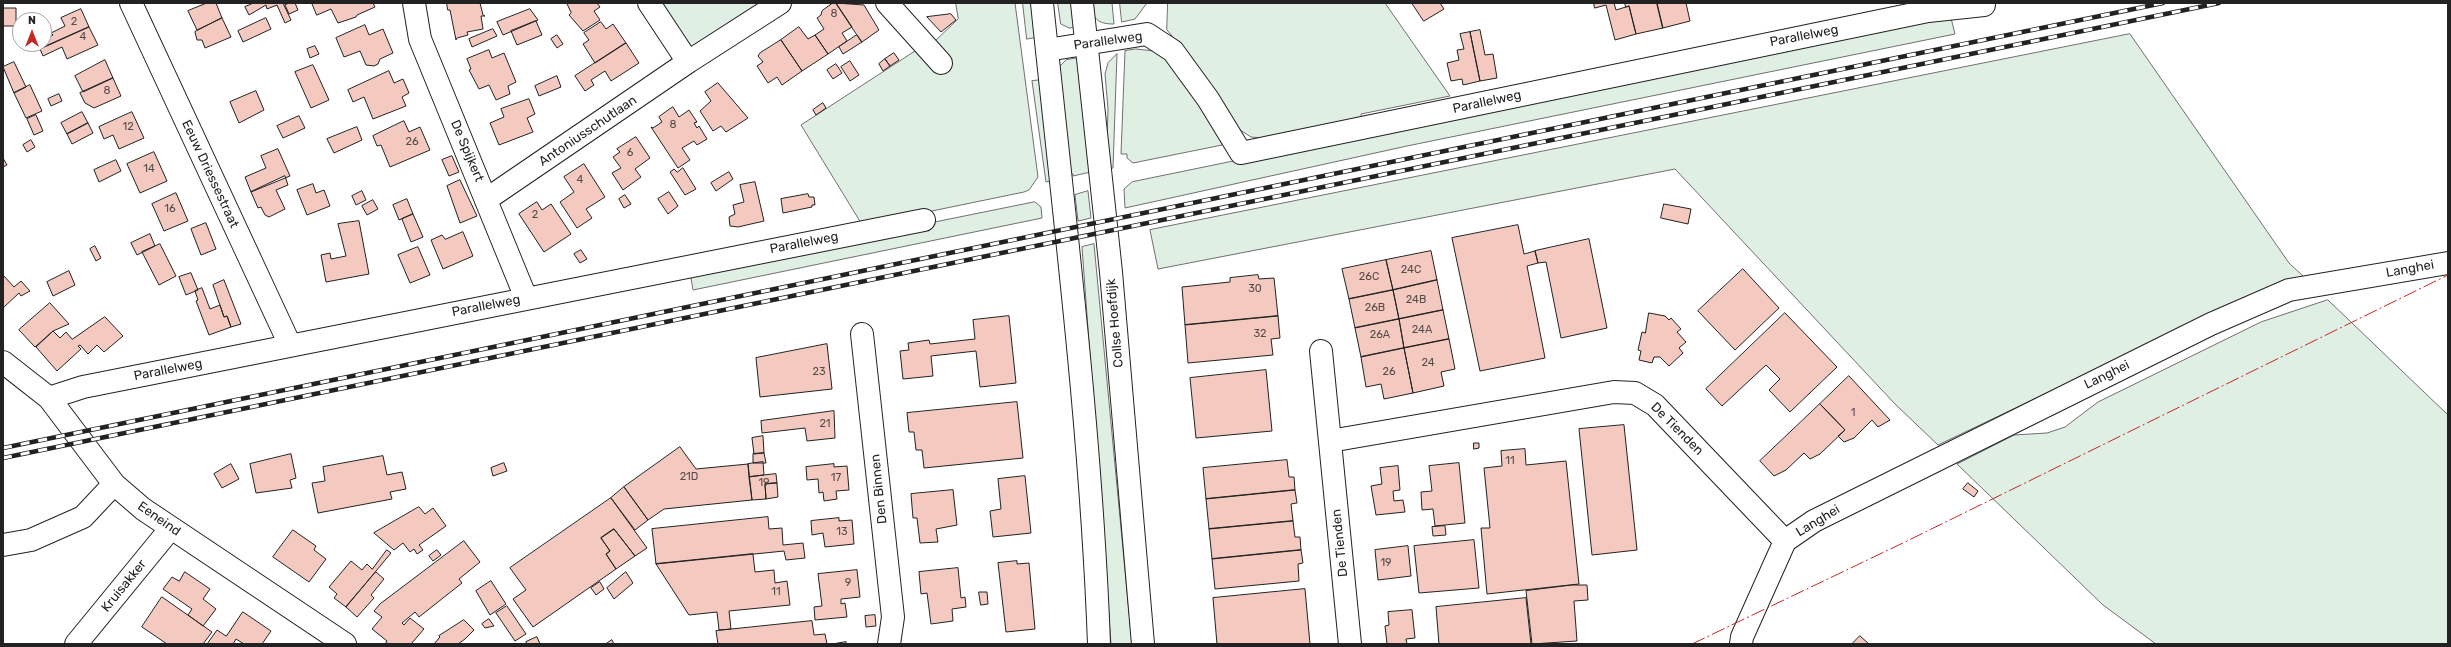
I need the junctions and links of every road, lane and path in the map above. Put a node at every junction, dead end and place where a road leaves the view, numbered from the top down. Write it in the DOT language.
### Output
graph roads {
  1 [pos="131,3"];
  2 [pos="414,3"];
  3 [pos="649,3"];
  4 [pos="780,3"];
  5 [pos="887,3"];
  6 [pos="1042,3"];
  7 [pos="1082,3"];
  8 [pos="1984,5"];
  9 [pos="1088,43"];
  10 [pos="1046,50"];
  11 [pos="688,62"];
  12 [pos="941,64"];
  13 [pos="487,199"];
  14 [pos="924,220"];
  15 [pos="2448,263"];
  16 [pos="526,298"];
  17 [pos="862,334"];
  18 [pos="290,345"];
  19 [pos="1321,351"];
  20 [pos="3,362"];
  21 [pos="50,398"];
  22 [pos="1330,441"];
  23 [pos="114,484"];
  24 [pos="171,528"];
  25 [pos="1785,541"];
  26 [pos="3,546"];
  27 [pos="76,644"];
  28 [pos="345,644"];
  29 [pos="889,644"];
  30 [pos="1099,644"];
  31 [pos="1143,644"];
  32 [pos="1350,644"];
  33 [pos="1741,644"];
  1 -- 18 [label="street, Eeuw Driessestraat"];
  2 -- 13 [label="street, De Spijkert"];
  3 -- 11 [label="street"];
  4 -- 11 [label="street, Antoniusschutlaan"];
  5 -- 12 [label="street"];
  6 -- 10 [label="street"];
  7 -- 9 [label="street, Collse Hoefdijk"];
  8 -- 9 [label="street, Parallelweg"];
  9 -- 10 [label="street, Parallelweg"];
  9 -- 31 [label="street, Collse Hoefdijk"];
  10 -- 30 [label="street"];
  11 -- 13 [label="street, Antoniusschutlaan"];
  13 -- 16 [label="street, De Spijkert"];
  14 -- 16 [label="street, Parallelweg"];
  15 -- 25 [label="street, Langhei"];
  16 -- 18 [label="street, Parallelweg"];
  17 -- 29 [label="street, Den Binnen"];
  18 -- 21 [label="street, Parallelweg"];
  19 -- 22 [label="street, De Tienden"];
  20 -- 21 [label="street, Eeneind"];
  21 -- 23 [label="street, Eeneind"];
  22 -- 25 [label="street, De Tienden"];
  22 -- 32 [label="street, De Tienden"];
  23 -- 24 [label="street, Eeneind"];
  23 -- 26 [label="street"];
  24 -- 27 [label="street, Kruisakker"];
  24 -- 28 [label="street, Eeneind"];
  25 -- 33 [label="street"];
}
